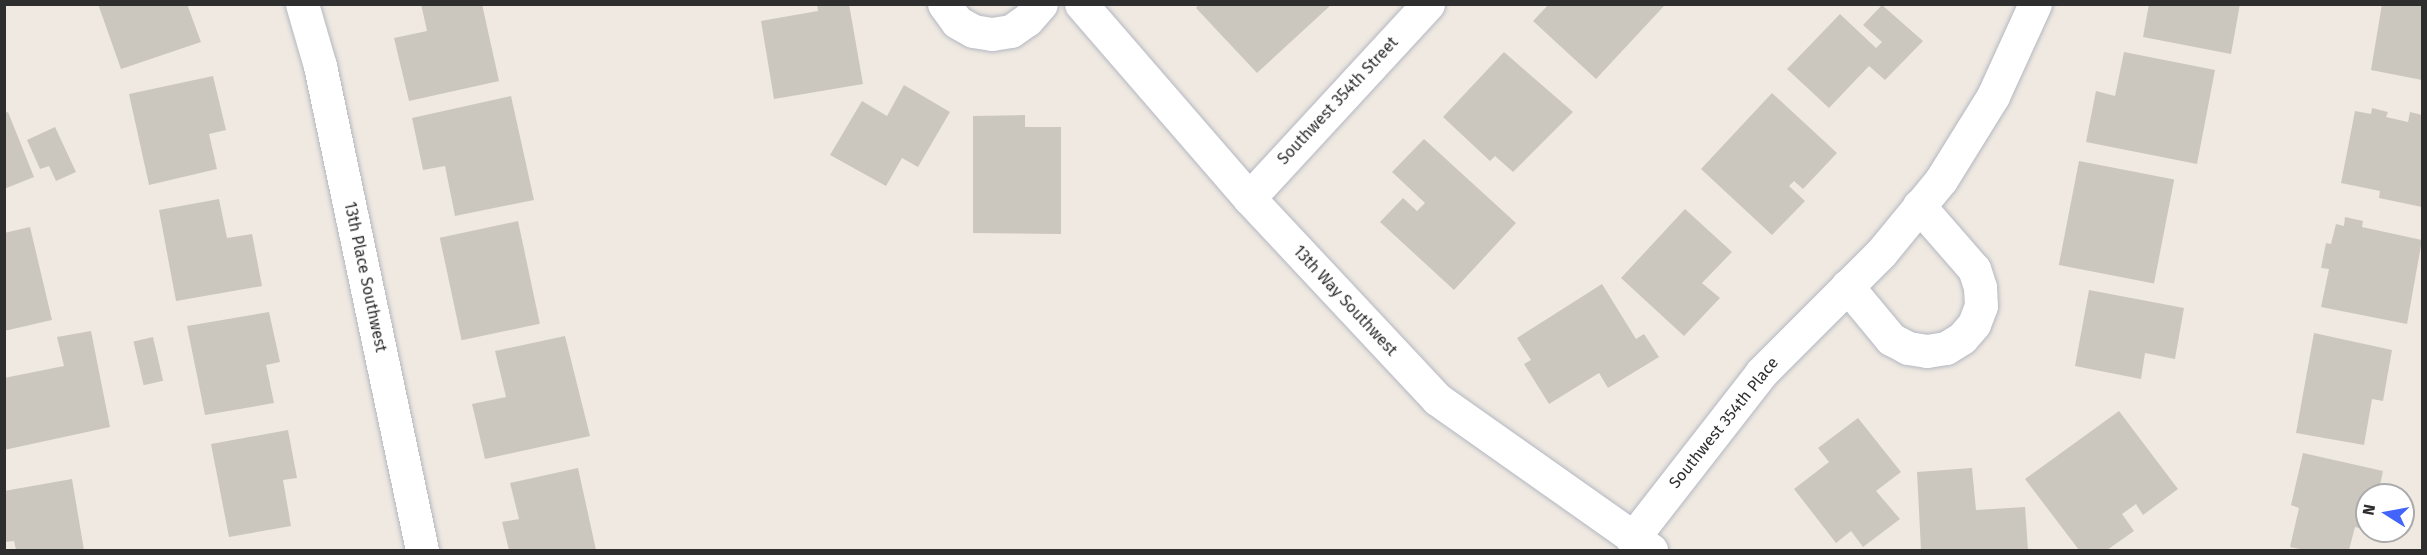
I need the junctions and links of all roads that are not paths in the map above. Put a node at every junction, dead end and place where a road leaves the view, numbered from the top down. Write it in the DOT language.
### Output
graph roads {
  1 [pos="302,4"];
  2 [pos="944,4"];
  3 [pos="1041,4"];
  4 [pos="1081,4"];
  5 [pos="1428,4"];
  6 [pos="2035,4"];
  7 [pos="1249,198"];
  8 [pos="1919,207"];
  9 [pos="1847,286"];
  10 [pos="1641,544"];
  11 [pos="422,550"];
  1 -- 11 [label="street, 13th Place Southwest"];
  2 -- 3 [label="street"];
  4 -- 7 [label="street, 13th Way Southwest"];
  5 -- 7 [label="street, Southwest 354th Street"];
  6 -- 8 [label="street, Southwest 354th Place"];
  7 -- 10 [label="street, 13th Way Southwest"];
  8 -- 9 [label="street, Southwest 354th Place"];
  8 -- 9 [label="street"];
  9 -- 10 [label="street, Southwest 354th Place"];
}
